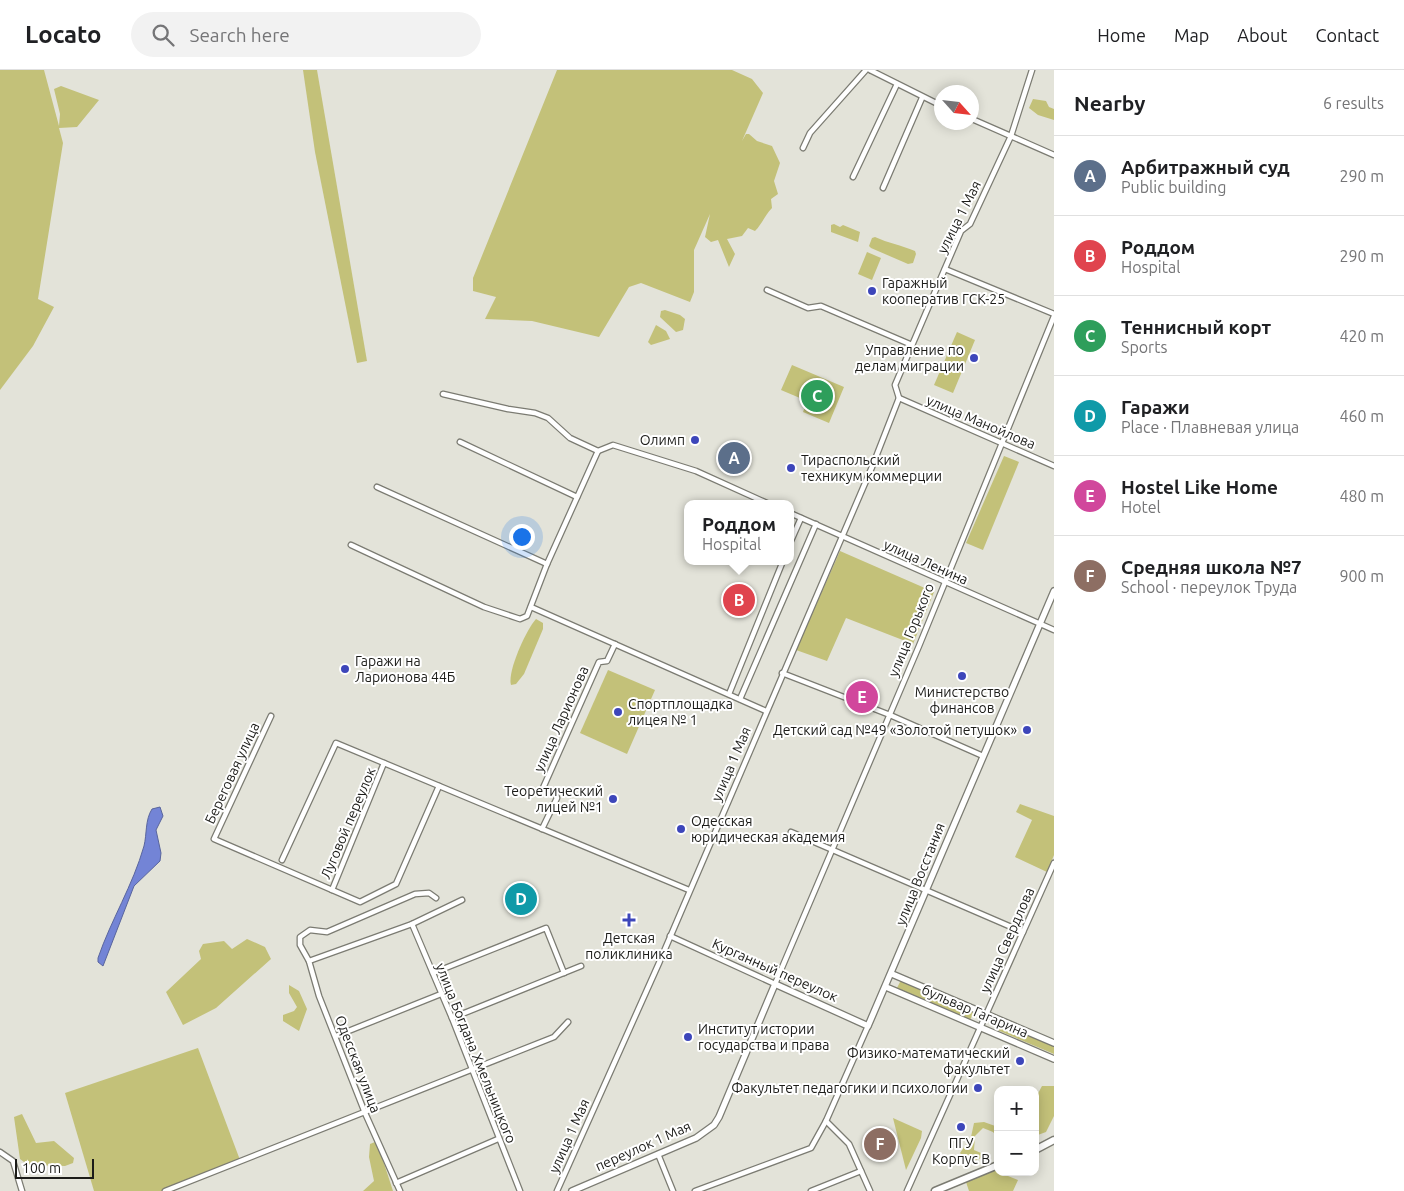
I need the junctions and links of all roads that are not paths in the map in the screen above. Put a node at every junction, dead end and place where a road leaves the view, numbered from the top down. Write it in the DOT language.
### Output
graph roads {
  1 [pos="866,70"];
  2 [pos="870,70"];
  3 [pos="1032,70"];
  4 [pos="897,84"];
  5 [pos="922,98"];
  6 [pos="934,103"];
  7 [pos="979,122"];
  8 [pos="1011,136"];
  9 [pos="803,148"];
  10 [pos="1054,155"];
  11 [pos="853,178"];
  12 [pos="883,188"];
  13 [pos="945,269"];
  14 [pos="767,290"];
  15 [pos="1054,315"];
  16 [pos="912,345"];
  17 [pos="443,394"];
  18 [pos="899,398"];
  19 [pos="460,442"];
  20 [pos="1001,443"];
  21 [pos="598,451"];
  22 [pos="1054,466"];
  23 [pos="377,487"];
  24 [pos="577,497"];
  25 [pos="760,500"];
  26 [pos="794,515"];
  27 [pos="801,518"];
  28 [pos="816,524"];
  29 [pos="794,534"];
  30 [pos="842,536"];
  31 [pos="351,545"];
  32 [pos="547,564"];
  33 [pos="781,565"];
  34 [pos="944,582"];
  35 [pos="1054,591"];
  36 [pos="531,607"];
  37 [pos="1039,623"];
  38 [pos="1054,630"];
  39 [pos="615,644"];
  40 [pos="782,673"];
  41 [pos="729,694"];
  42 [pos="740,699"];
  43 [pos="766,711"];
  44 [pos="890,715"];
  45 [pos="271,716"];
  46 [pos="982,756"];
  47 [pos="384,763"];
  48 [pos="439,786"];
  49 [pos="542,829"];
  50 [pos="791,832"];
  51 [pos="832,849"];
  52 [pos="282,860"];
  53 [pos="1054,863"];
  54 [pos="332,890"];
  55 [pos="689,890"];
  56 [pos="928,890"];
  57 [pos="436,898"];
  58 [pos="462,900"];
  59 [pos="412,924"];
  60 [pos="1024,932"];
  61 [pos="670,936"];
  62 [pos="310,961"];
  63 [pos="581,966"];
  64 [pos="433,973"];
  65 [pos="564,973"];
  66 [pos="892,974"];
  67 [pos="775,984"];
  68 [pos="886,987"];
  69 [pos="441,994"];
  70 [pos="987,1014"];
  71 [pos="452,1018"];
  72 [pos="568,1022"];
  73 [pos="868,1026"];
  74 [pos="981,1028"];
  75 [pos="336,1036"];
  76 [pos="1054,1043"];
  77 [pos="1054,1058"];
  78 [pos="472,1070"];
  79 [pos="365,1113"];
  80 [pos="719,1118"];
  81 [pos="826,1121"];
  82 [pos="498,1139"];
  83 [pos="1054,1140"];
  84 [pos="1039,1148"];
  85 [pos="0,1152"];
  86 [pos="658,1154"];
  87 [pos="994,1167"];
  88 [pos="861,1171"];
  89 [pos="396,1183"];
  90 [pos="22,1191"];
  91 [pos="165,1191"];
  92 [pos="400,1191"];
  93 [pos="520,1191"];
  94 [pos="557,1191"];
  95 [pos="572,1191"];
  96 [pos="673,1191"];
  97 [pos="695,1191"];
  98 [pos="811,1191"];
  99 [pos="870,1191"];
  100 [pos="907,1191"];
  101 [pos="935,1191"];
  1 -- 9 [label="street"];
  2 -- 4 [label="street"];
  3 -- 8 [label="street, улица 1 Мая"];
  4 -- 5 [label="street"];
  4 -- 11 [label="street"];
  5 -- 6 [label="street"];
  5 -- 12 [label="street"];
  7 -- 8 [label="street"];
  8 -- 10 [label="street"];
  8 -- 13 [label="street, улица 1 Мая"];
  13 -- 15 [label="street"];
  13 -- 16 [label="street, улица 1 Мая"];
  14 -- 16 [label="street"];
  15 -- 20 [label="street, улица Горького"];
  16 -- 18 [label="street, улица 1 Мая"];
  17 -- 21 [label="street"];
  18 -- 20 [label="street, улица Манойлова"];
  18 -- 30 [label="street, улица 1 Мая"];
  19 -- 24 [label="street"];
  20 -- 22 [label="street, улица Манойлова"];
  20 -- 34 [label="street, улица Горького"];
  21 -- 24 [label="street"];
  21 -- 25 [label="street"];
  23 -- 32 [label="street"];
  24 -- 32 [label="street"];
  26 -- 27 [label="street, улица Ленина"];
  27 -- 28 [label="street, улица Ленина"];
  27 -- 29 [label="street"];
  28 -- 30 [label="street, улица Ленина"];
  28 -- 42 [label="street"];
  30 -- 34 [label="street, улица Ленина"];
  30 -- 40 [label="street, улица 1 Мая"];
  31 -- 36 [label="street"];
  32 -- 36 [label="street"];
  33 -- 41 [label="street"];
  34 -- 37 [label="street, улица Ленина"];
  34 -- 44 [label="street, улица Горького"];
  35 -- 37 [label="street, улица Восстания"];
  36 -- 39 [label="street"];
  37 -- 38 [label="street, улица Ленина"];
  37 -- 46 [label="street, улица Восстания"];
  39 -- 41 [label="street"];
  39 -- 49 [label="street, улица Ларионова"];
  40 -- 43 [label="street, улица 1 Мая"];
  40 -- 44 [label="street"];
  41 -- 42 [label="street"];
  42 -- 43 [label="street"];
  43 -- 55 [label="street, улица 1 Мая"];
  44 -- 46 [label="street"];
  44 -- 51 [label="street, улица Горького"];
  45 -- 54 [label="street, Береговая улица"];
  46 -- 56 [label="street, улица Восстания"];
  47 -- 48 [label="street"];
  47 -- 52 [label="street"];
  47 -- 54 [label="street, Луговой переулок"];
  48 -- 49 [label="street"];
  48 -- 54 [label="street"];
  49 -- 55 [label="street"];
  50 -- 51 [label="street"];
  51 -- 56 [label="street"];
  51 -- 67 [label="street, улица Горького"];
  53 -- 60 [label="street, улица Свердлова"];
  55 -- 61 [label="street, улица 1 Мая"];
  56 -- 60 [label="street"];
  56 -- 66 [label="street, улица Восстания"];
  57 -- 62 [label="street, Одесская улица"];
  58 -- 59 [label="street"];
  59 -- 62 [label="street"];
  59 -- 64 [label="street, улица Богдана Хмельницкого"];
  60 -- 70 [label="street, улица Свердлова"];
  61 -- 67 [label="street, Курганный переулок"];
  61 -- 94 [label="street, улица 1 Мая"];
  62 -- 75 [label="street, Одесская улица"];
  63 -- 65 [label="street"];
  64 -- 65 [label="street"];
  64 -- 69 [label="street, улица Богдана Хмельницкого"];
  65 -- 71 [label="street"];
  66 -- 68 [label="street, улица Восстания"];
  66 -- 70 [label="street, бульвар Гагарина"];
  67 -- 73 [label="street, Курганный переулок"];
  67 -- 80 [label="street, улица Горького"];
  68 -- 73 [label="street, улица Восстания"];
  68 -- 74 [label="street, бульвар Гагарина"];
  69 -- 71 [label="street, улица Богдана Хмельницкого"];
  69 -- 75 [label="street"];
  70 -- 74 [label="street, улица Свердлова"];
  70 -- 76 [label="street, бульвар Гагарина"];
  71 -- 78 [label="street, улица Богдана Хмельницкого"];
  72 -- 78 [label="street"];
  73 -- 81 [label="street, улица Восстания"];
  74 -- 77 [label="street, бульвар Гагарина"];
  74 -- 100 [label="street, улица Свердлова"];
  75 -- 79 [label="street, Одесская улица"];
  78 -- 79 [label="street"];
  78 -- 82 [label="street, улица Богдана Хмельницкого"];
  79 -- 89 [label="street, Одесская улица"];
  79 -- 91 [label="street"];
  80 -- 86 [label="street, переулок 1 Мая"];
  81 -- 88 [label="street"];
  81 -- 97 [label="street, улица Восстания"];
  82 -- 89 [label="street"];
  82 -- 93 [label="street, улица Богдана Хмельницкого"];
  83 -- 84 [label="main road"];
  85 -- 90 [label="street"];
  86 -- 95 [label="street, переулок 1 Мая"];
  86 -- 96 [label="street"];
  87 -- 101 [label="main road"];
  88 -- 98 [label="street"];
  88 -- 99 [label="street"];
  89 -- 92 [label="street, Одесская улица"];
}
